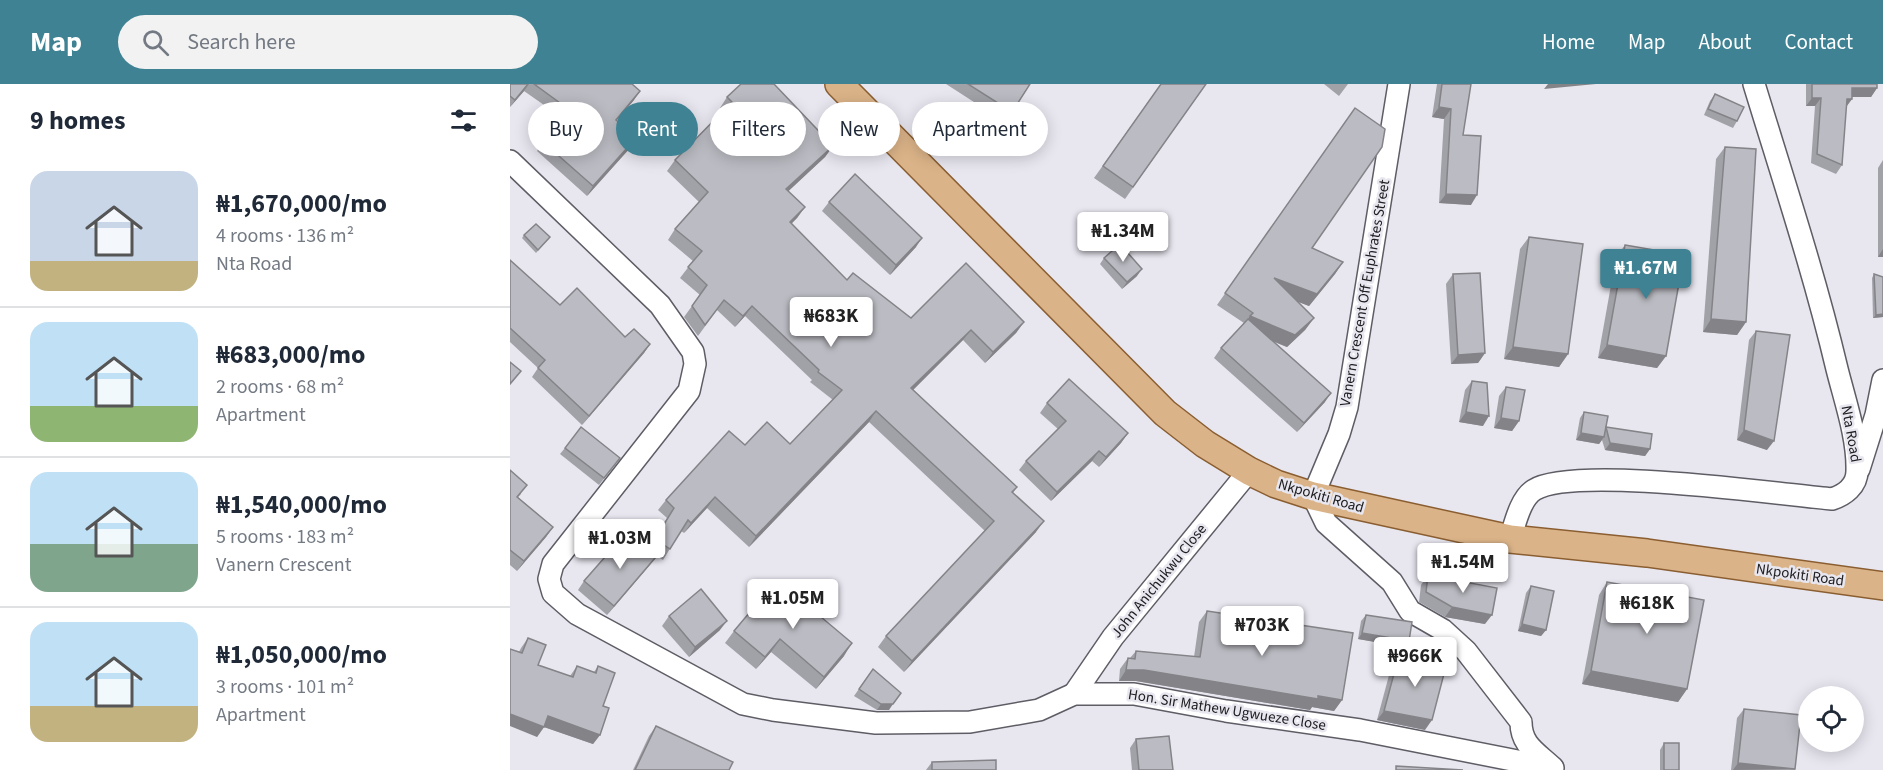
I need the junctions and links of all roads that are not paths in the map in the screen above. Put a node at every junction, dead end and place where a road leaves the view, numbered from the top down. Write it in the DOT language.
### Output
graph roads {
  1 [pos="839,84"];
  2 [pos="1399,84"];
  3 [pos="1754,84"];
  4 [pos="510,161"];
  5 [pos="1883,380"];
  6 [pos="1249,471"];
  7 [pos="1858,473"];
  8 [pos="1313,496"];
  9 [pos="1510,539"];
  10 [pos="1883,586"];
  11 [pos="1074,694"];
  12 [pos="1554,769"];
  1 -- 6 [label="main road, Nkpokiti Road"];
  2 -- 8 [label="street, Vanern Crescent Off Euphrates Street"];
  3 -- 7 [label="street, Nta Road"];
  4 -- 11 [label="street, Hon. Sir Mathew Ugwueze Close"];
  5 -- 7 [label="street"];
  6 -- 8 [label="main road, Nkpokiti Road"];
  6 -- 11 [label="street, John Anichukwu Close"];
  7 -- 9 [label="street, Nta Road"];
  8 -- 9 [label="main road, Nkpokiti Road"];
  8 -- 12 [label="street"];
  9 -- 10 [label="main road, Nkpokiti Road"];
  11 -- 12 [label="street, Hon. Sir Mathew Ugwueze Close"];
}
